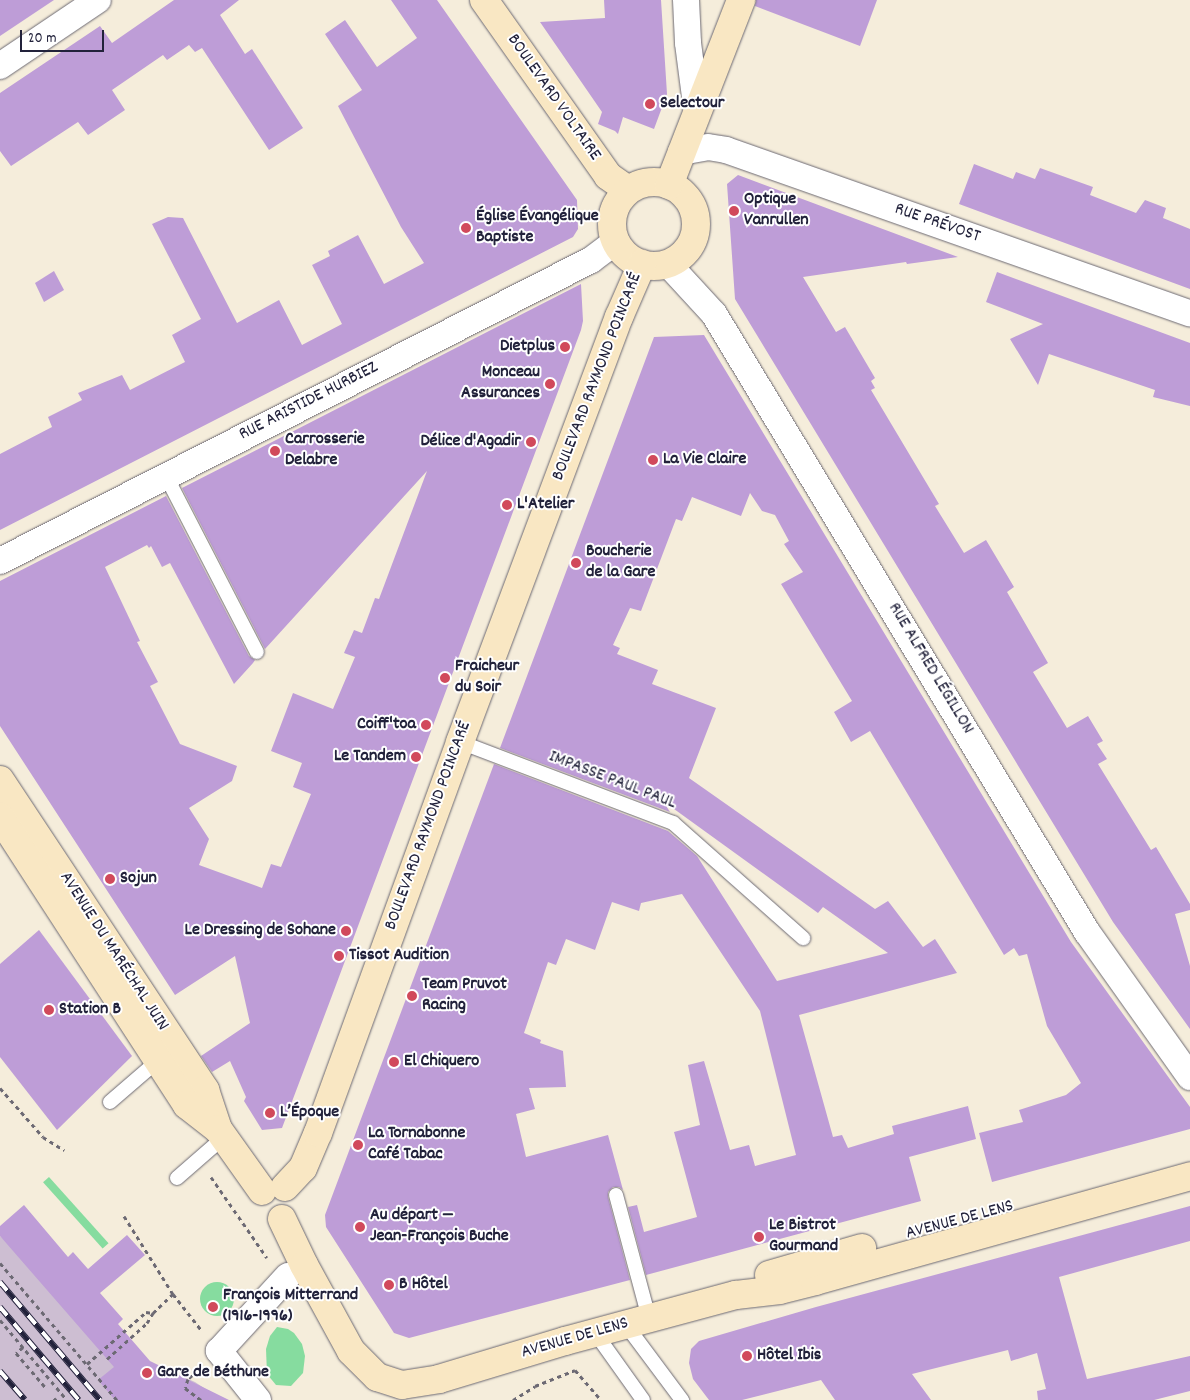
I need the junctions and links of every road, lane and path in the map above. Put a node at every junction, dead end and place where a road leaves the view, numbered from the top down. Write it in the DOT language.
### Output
graph roads {
  1 [pos="98,0"];
  2 [pos="484,0"];
  3 [pos="686,0"];
  4 [pos="740,0"];
  5 [pos="0,66"];
  6 [pos="697,112"];
  7 [pos="681,152"];
  8 [pos="669,185"];
  9 [pos="628,190"];
  10 [pos="616,241"];
  11 [pos="655,264"];
  12 [pos="1190,313"];
  13 [pos="166,476"];
  14 [pos="0,560"];
  15 [pos="257,652"];
  16 [pos="460,742"];
  17 [pos="0,780"];
  18 [pos="0,817"];
  19 [pos="803,938"];
  20 [pos="166,1053"];
  21 [pos="1190,1077"];
  22 [pos="0,1088"];
  23 [pos="110,1102"];
  24 [pos="221,1133"];
  25 [pos="64,1150"];
  26 [pos="199,1159"];
  27 [pos="1190,1159"];
  28 [pos="1190,1176"];
  29 [pos="177,1178"];
  30 [pos="274,1189"];
  31 [pos="616,1196"];
  32 [pos="124,1216"];
  33 [pos="0,1263"];
  34 [pos="285,1278"];
  35 [pos="172,1294"];
  36 [pos="736,1295"];
  37 [pos="153,1313"];
  38 [pos="0,1320"];
  39 [pos="637,1322"];
  40 [pos="596,1334"];
  41 [pos="23,1347"];
  42 [pos="218,1351"];
  43 [pos="107,1359"];
  44 [pos="87,1364"];
  45 [pos="188,1379"];
  46 [pos="46,1388"];
  47 [pos="68,1400"];
  48 [pos="117,1400"];
  49 [pos="201,1400"];
  50 [pos="258,1400"];
  51 [pos="513,1400"];
  52 [pos="601,1400"];
  53 [pos="644,1400"];
  54 [pos="682,1400"];
  1 -- 5 [label="street"];
  2 -- 9 [label="main road, BOULEVARD VOLTAIRE"];
  3 -- 6 [label="street"];
  4 -- 6 [label="main road"];
  6 -- 7 [label="main road"];
  7 -- 8 [label="main road"];
  7 -- 12 [label="street, RUE PRÉVOST"];
  8 -- 9 [label="main road"];
  8 -- 11 [label="main road"];
  9 -- 10 [label="main road"];
  10 -- 11 [label="main road"];
  10 -- 13 [label="street, RUE ARISTIDE HURBIEZ"];
  11 -- 16 [label="main road, BOULEVARD RAYMOND POINCARÉ"];
  11 -- 21 [label="street, RUE ALFRED LÉGILLON"];
  13 -- 14 [label="street, RUE ARISTIDE HURBIEZ"];
  13 -- 15 [label="lane"];
  16 -- 19 [label="lane, IMPASSE PAUL PAUL"];
  16 -- 30 [label="main road, BOULEVARD RAYMOND POINCARÉ"];
  17 -- 20 [label="main road, AVENUE DU MARÉCHAL JUIN"];
  18 -- 20 [label="main road, AVENUE DU MARÉCHAL JUIN"];
  20 -- 23 [label="lane"];
  20 -- 24 [label="main road, AVENUE DU MARÉCHAL JUIN"];
  22 -- 25 [label="path"];
  24 -- 26 [label="lane"];
  24 -- 30 [label="main road, AVENUE DU MARÉCHAL JUIN"];
  26 -- 29 [label="lane"];
  26 -- 34 [label="path"];
  27 -- 36 [label="main road, AVENUE DE LENS"];
  28 -- 36 [label="main road, AVENUE DE LENS"];
  30 -- 40 [label="main road, AVENUE DE LENS"];
  31 -- 39 [label="lane"];
  32 -- 35 [label="path"];
  33 -- 44 [label="path"];
  34 -- 42 [label="street"];
  35 -- 37 [label="path"];
  35 -- 42 [label="path"];
  36 -- 39 [label="main road, AVENUE DE LENS"];
  37 -- 43 [label="path"];
  37 -- 44 [label="path"];
  38 -- 41 [label="path"];
  39 -- 40 [label="main road, AVENUE DE LENS"];
  39 -- 54 [label="lane"];
  40 -- 53 [label="lane"];
  41 -- 46 [label="path"];
  41 -- 47 [label="path"];
  42 -- 50 [label="street"];
  44 -- 48 [label="path"];
  45 -- 49 [label="path"];
  51 -- 52 [label="path"];
}
